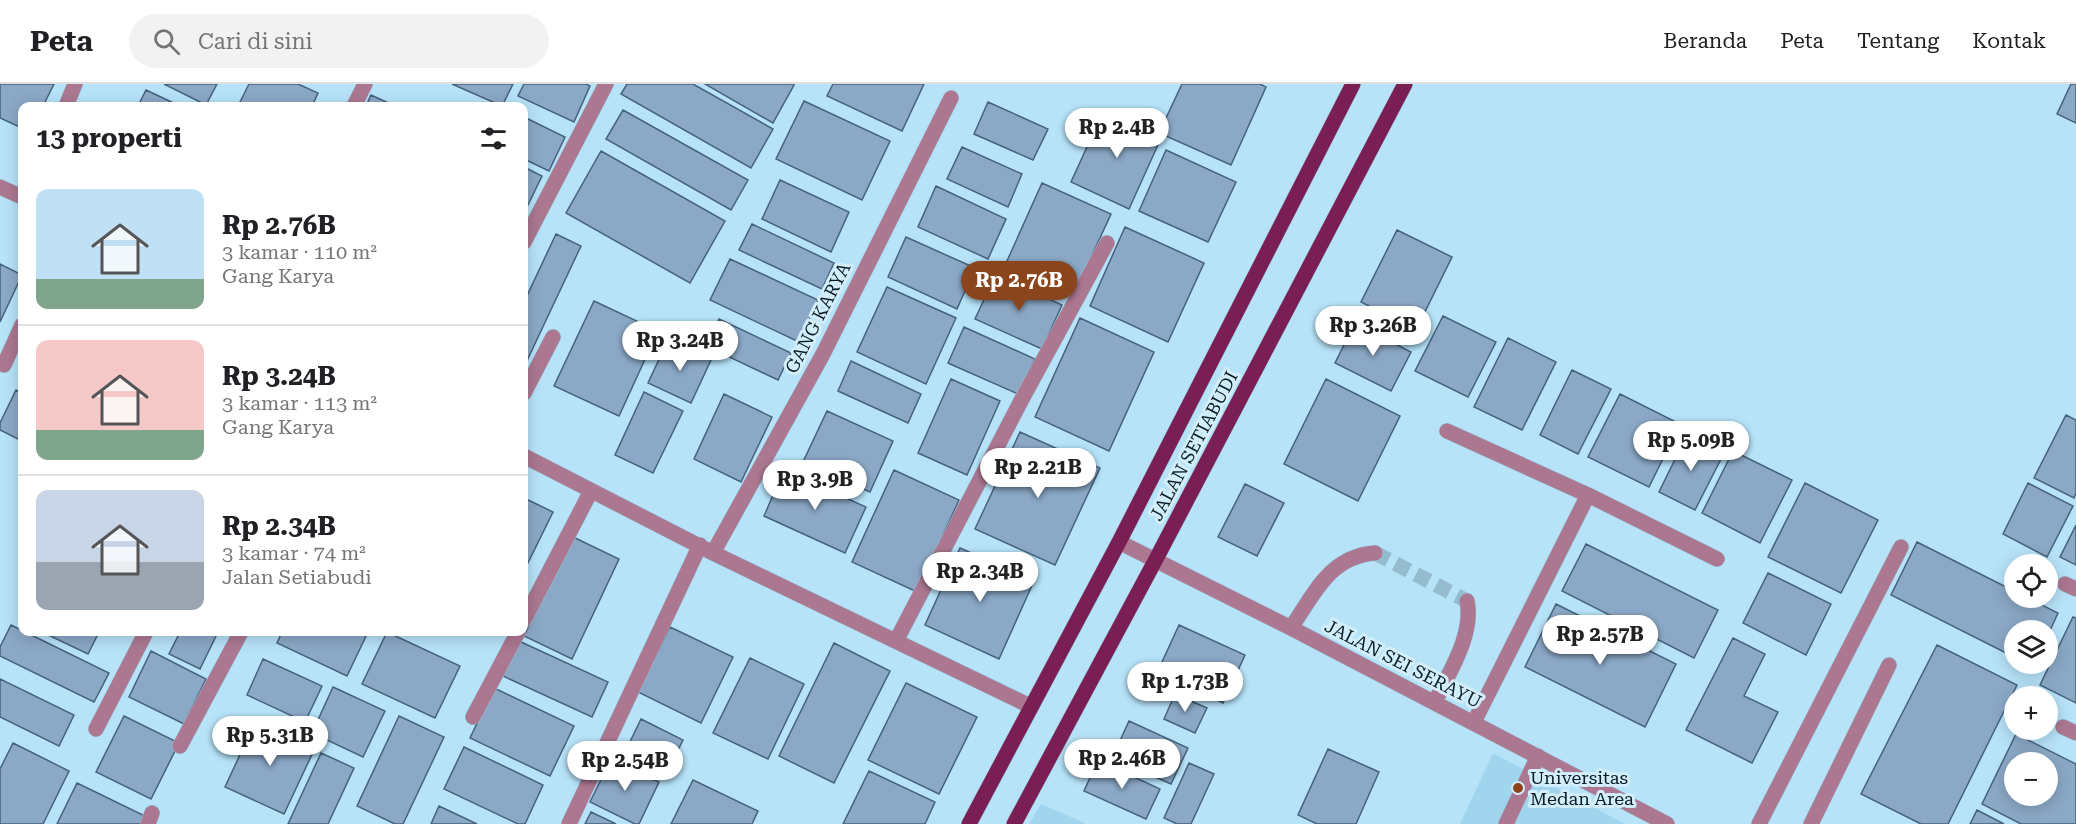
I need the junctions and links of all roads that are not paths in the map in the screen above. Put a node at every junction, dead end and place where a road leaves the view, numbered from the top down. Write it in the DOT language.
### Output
graph roads {
  1 [pos="75,84"];
  2 [pos="364,84"];
  3 [pos="606,84"];
  4 [pos="1353,84"];
  5 [pos="1405,84"];
  6 [pos="951,98"];
  7 [pos="68,102"];
  8 [pos="356,102"];
  9 [pos="0,187"];
  10 [pos="18,195"];
  11 [pos="528,234"];
  12 [pos="1107,243"];
  13 [pos="18,334"];
  14 [pos="553,337"];
  15 [pos="4,365"];
  16 [pos="528,385"];
  17 [pos="1448,431"];
  18 [pos="528,458"];
  19 [pos="591,490"];
  20 [pos="1588,495"];
  21 [pos="1119,543"];
  22 [pos="1901,547"];
  23 [pos="707,549"];
  24 [pos="1375,553"];
  25 [pos="1717,559"];
  26 [pos="1155,561"];
  27 [pos="1467,601"];
  28 [pos="528,612"];
  29 [pos="1291,628"];
  30 [pos="144,636"];
  31 [pos="239,636"];
  32 [pos="516,636"];
  33 [pos="896,641"];
  34 [pos="1889,665"];
  35 [pos="1435,702"];
  36 [pos="1030,706"];
  37 [pos="473,717"];
  38 [pos="1474,722"];
  39 [pos="96,729"];
  40 [pos="180,746"];
  41 [pos="1538,756"];
  42 [pos="569,824"];
  43 [pos="969,824"];
  44 [pos="1014,824"];
  45 [pos="1506,824"];
  46 [pos="1667,824"];
  47 [pos="1759,824"];
  48 [pos="1811,824"];
  1 -- 7 [label="street"];
  2 -- 8 [label="street"];
  3 -- 11 [label="street"];
  4 -- 21 [label="main road, JALAN SETIABUDI"];
  5 -- 26 [label="main road, JALAN SETIABUDI"];
  6 -- 23 [label="street, GANG KARYA"];
  9 -- 10 [label="street"];
  12 -- 33 [label="street"];
  13 -- 15 [label="street"];
  14 -- 16 [label="street"];
  17 -- 20 [label="street"];
  18 -- 19 [label="street"];
  19 -- 23 [label="street"];
  19 -- 28 [label="street"];
  20 -- 25 [label="street"];
  20 -- 38 [label="street"];
  21 -- 26 [label="street, JALAN SEI SERAYU"];
  21 -- 36 [label="main road, JALAN SETIABUDI"];
  22 -- 47 [label="street"];
  23 -- 33 [label="street"];
  23 -- 42 [label="street, GANG KARYA"];
  24 -- 29 [label="street"];
  26 -- 29 [label="street, JALAN SEI SERAYU"];
  26 -- 44 [label="main road, JALAN SETIABUDI"];
  27 -- 35 [label="street"];
  29 -- 35 [label="street, JALAN SEI SERAYU"];
  30 -- 39 [label="street"];
  31 -- 40 [label="street"];
  32 -- 37 [label="street"];
  33 -- 36 [label="street"];
  34 -- 48 [label="street"];
  35 -- 38 [label="street, JALAN SEI SERAYU"];
  36 -- 43 [label="main road, JALAN SETIABUDI"];
  38 -- 41 [label="street, JALAN SEI SERAYU"];
  41 -- 45 [label="street"];
  41 -- 46 [label="street, JALAN SEI SERAYU"];
}
